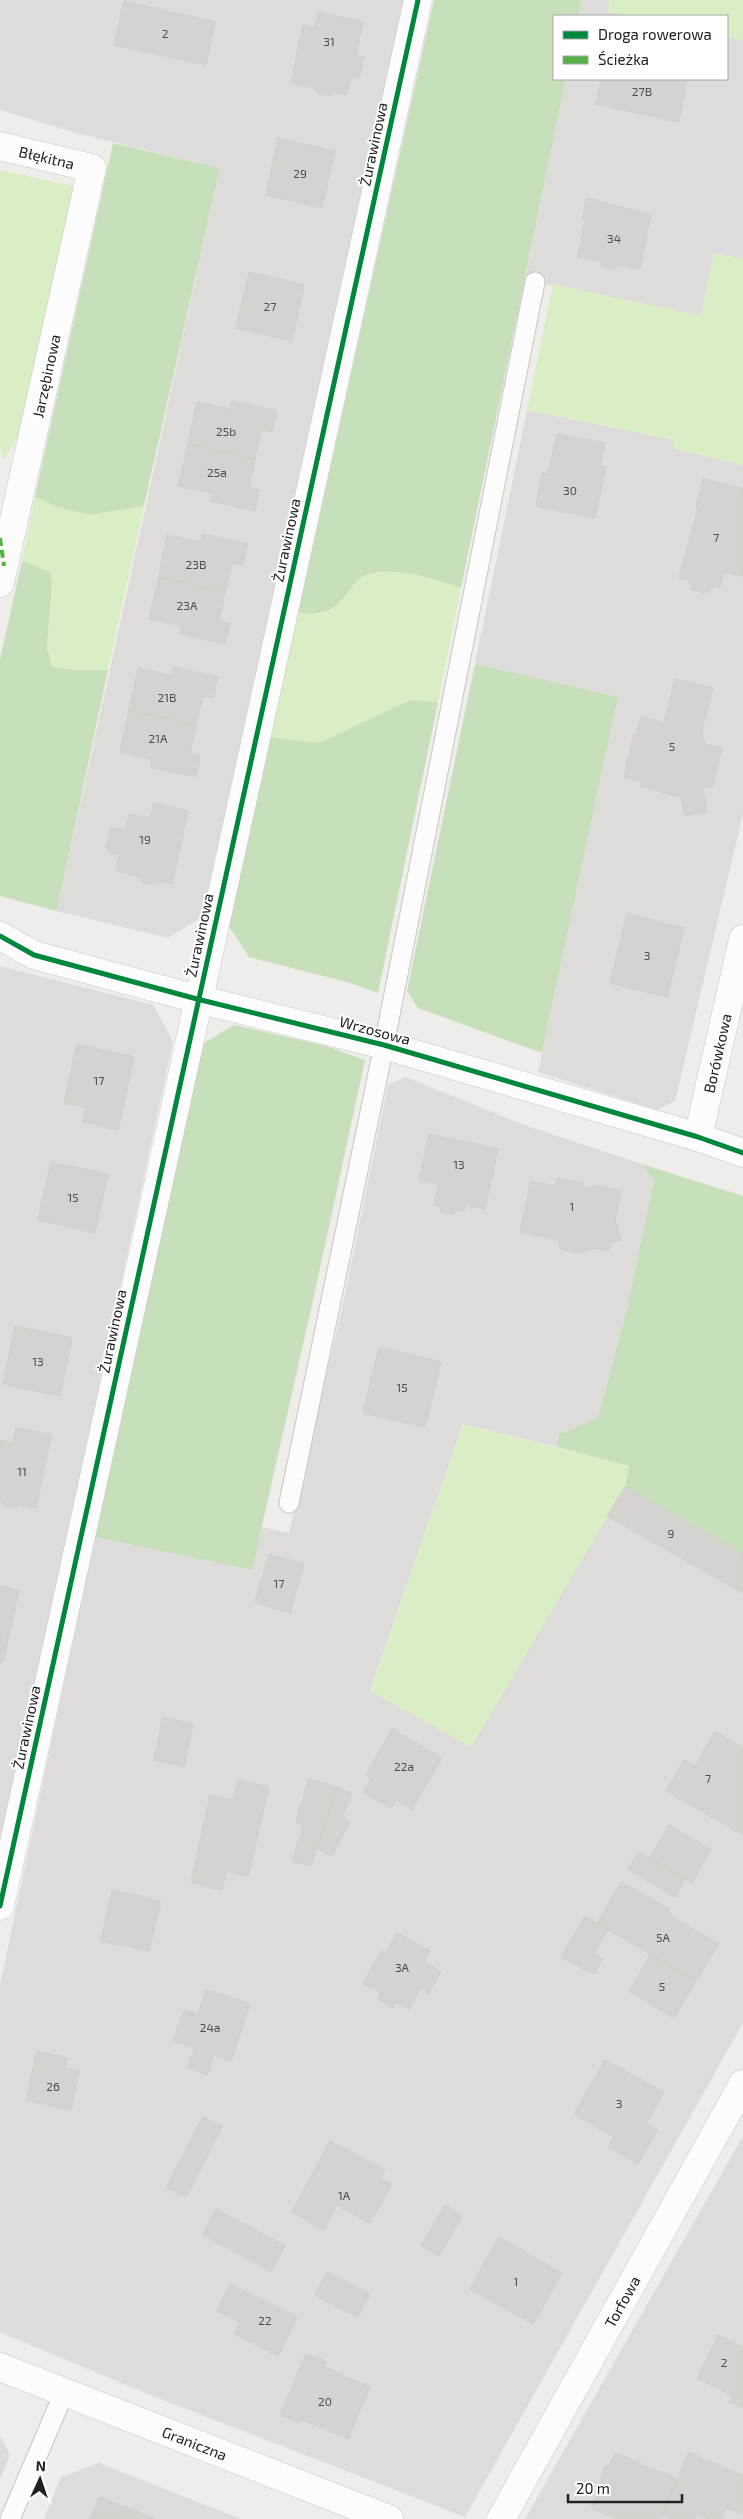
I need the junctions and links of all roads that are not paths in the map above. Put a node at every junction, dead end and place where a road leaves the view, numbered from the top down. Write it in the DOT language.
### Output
graph roads {
  1 [pos="418,0"];
  2 [pos="0,146"];
  3 [pos="92,168"];
  4 [pos="535,282"];
  5 [pos="0,583"];
  6 [pos="0,936"];
  7 [pos="743,939"];
  8 [pos="197,999"];
  9 [pos="384,1045"];
  10 [pos="698,1137"];
  11 [pos="743,1153"];
  12 [pos="288,1503"];
  13 [pos="0,1906"];
  14 [pos="743,2084"];
  15 [pos="0,2368"];
  16 [pos="64,2393"];
  17 [pos="10,2519"];
  18 [pos="389,2519"];
  19 [pos="501,2519"];
  1 -- 8 [label="street, Żurawinowa"];
  2 -- 3 [label="street, Błękitna"];
  3 -- 5 [label="street, Jarzębinowa"];
  4 -- 9 [label="lane"];
  6 -- 8 [label="street, Wrzosowa"];
  7 -- 10 [label="street, Borówkowa"];
  8 -- 9 [label="street, Wrzosowa"];
  8 -- 13 [label="street, Żurawinowa"];
  9 -- 10 [label="street, Wrzosowa"];
  9 -- 12 [label="lane"];
  10 -- 11 [label="street, Wrzosowa"];
  14 -- 19 [label="street, Torfowa"];
  15 -- 16 [label="street, Graniczna"];
  16 -- 17 [label="lane"];
  16 -- 18 [label="street, Graniczna"];
}
